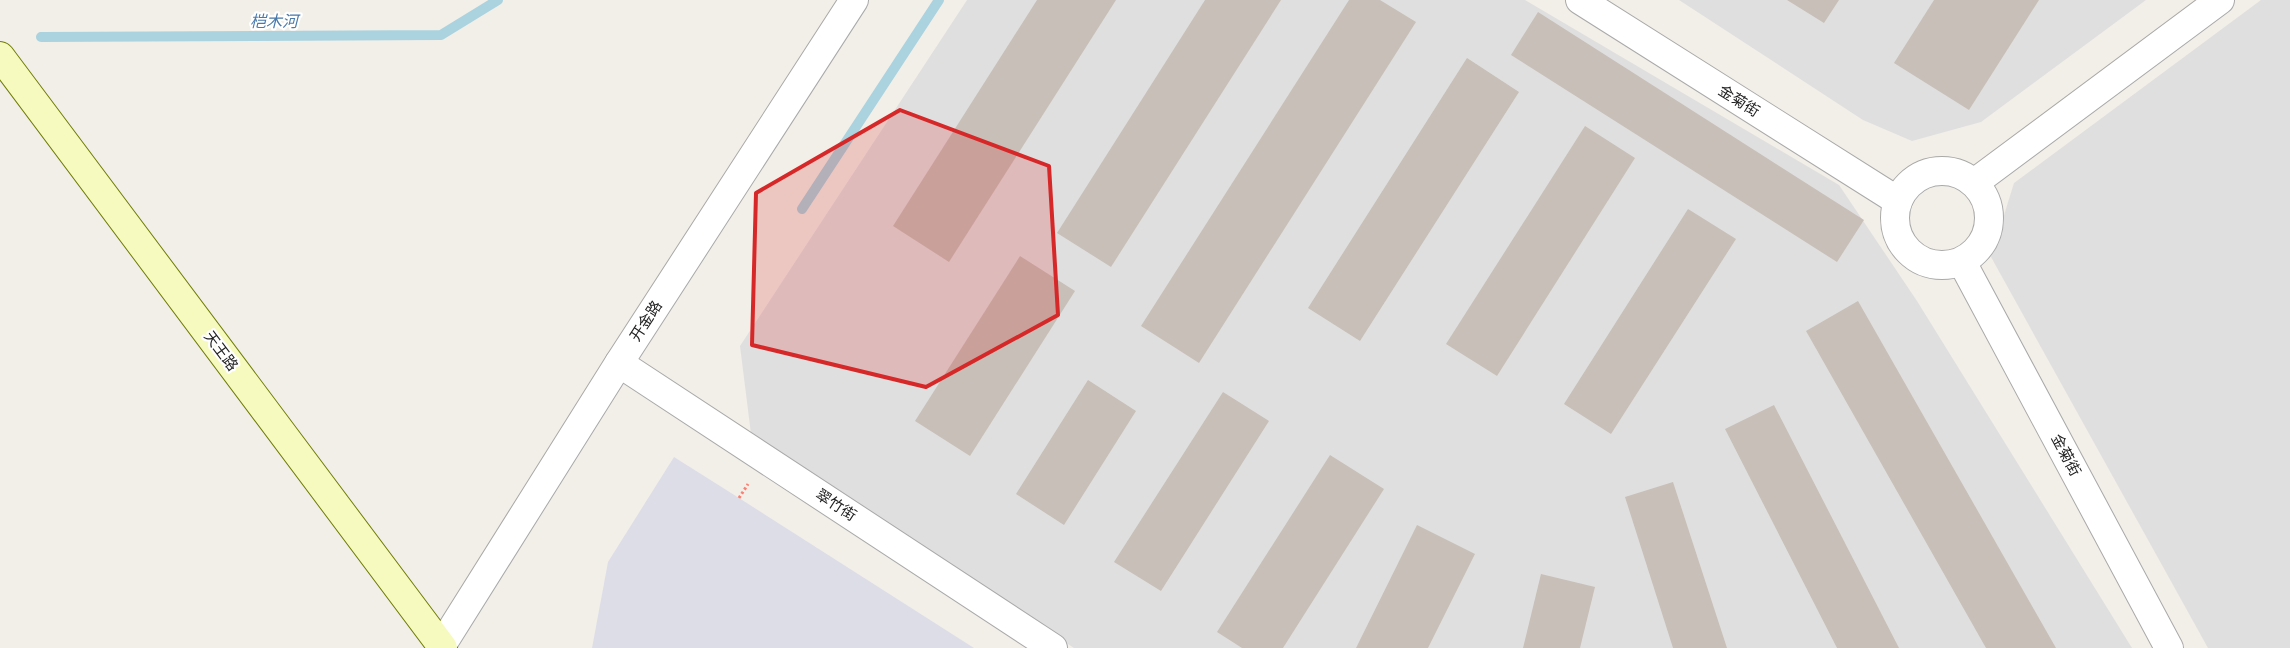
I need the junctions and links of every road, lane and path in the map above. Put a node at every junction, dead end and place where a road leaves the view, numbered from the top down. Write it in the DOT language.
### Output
graph roads {
  1 [pos="854,0"];
  2 [pos="1580,0"];
  3 [pos="2220,0"];
  4 [pos="0,56"];
  5 [pos="1974,183"];
  6 [pos="1898,201"];
  7 [pos="1962,262"];
  8 [pos="619,363"];
  9 [pos="442,647"];
  10 [pos="1053,648"];
  11 [pos="2169,648"];
  1 -- 8 [label="street, 开金路"];
  2 -- 6 [label="street, 金菊街"];
  3 -- 5 [label="street"];
  4 -- 9 [label="main road, 天王路"];
  5 -- 6 [label="street"];
  5 -- 7 [label="street"];
  6 -- 7 [label="street"];
  7 -- 11 [label="street, 金菊街"];
  8 -- 9 [label="street, 开金路"];
  8 -- 10 [label="street, 翠竹街"];
}
